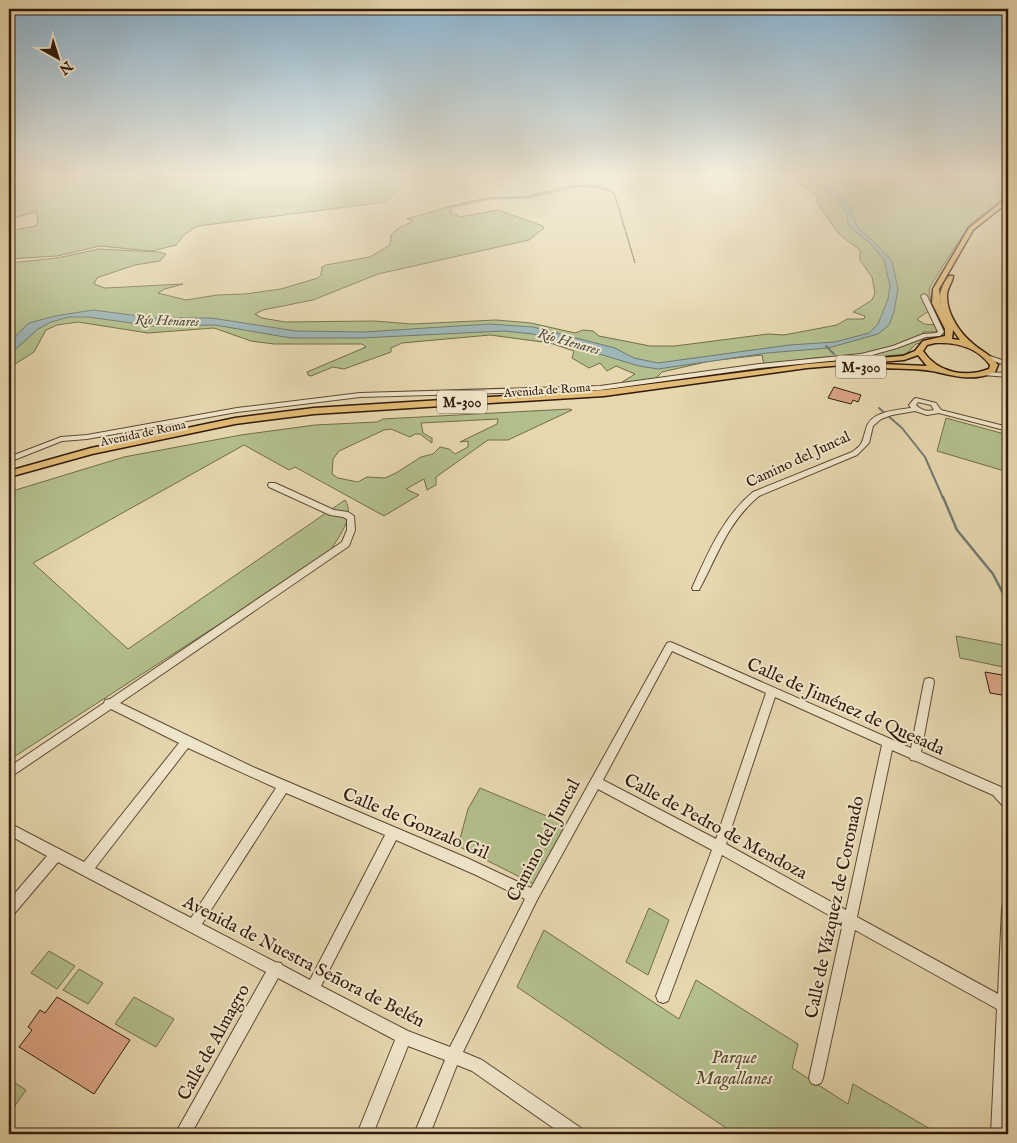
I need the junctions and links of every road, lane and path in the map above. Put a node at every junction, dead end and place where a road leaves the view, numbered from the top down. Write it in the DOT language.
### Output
graph roads {
  1 [pos="972,228"];
  2 [pos="980,228"];
  3 [pos="924,296"];
  4 [pos="945,341"];
  5 [pos="970,346"];
  6 [pos="919,351"];
  7 [pos="990,358"];
  8 [pos="1008,364"];
  9 [pos="942,371"];
  10 [pos="985,374"];
  11 [pos="1008,375"];
  12 [pos="915,409"];
  13 [pos="938,411"];
  14 [pos="1008,429"];
  15 [pos="9,460"];
  16 [pos="9,474"];
  17 [pos="9,480"];
  18 [pos="272,484"];
  19 [pos="696,588"];
  20 [pos="670,646"];
  21 [pos="929,682"];
  22 [pos="772,692"];
  23 [pos="109,704"];
  24 [pos="187,741"];
  25 [pos="888,744"];
  26 [pos="915,756"];
  27 [pos="9,773"];
  28 [pos="595,782"];
  29 [pos="284,786"];
  30 [pos="1007,801"];
  31 [pos="9,829"];
  32 [pos="393,833"];
  33 [pos="719,847"];
  34 [pos="57,854"];
  35 [pos="86,869"];
  36 [pos="533,896"];
  37 [pos="9,909"];
  38 [pos="1008,909"];
  39 [pos="850,920"];
  40 [pos="194,925"];
  41 [pos="276,968"];
  42 [pos="313,988"];
  43 [pos="662,996"];
  44 [pos="1003,1005"];
  45 [pos="404,1037"];
  46 [pos="454,1055"];
  47 [pos="816,1078"];
  48 [pos="184,1134"];
  49 [pos="364,1134"];
  50 [pos="422,1134"];
  51 [pos="575,1134"];
  52 [pos="999,1134"];
  1 -- 4 [label="main road"];
  2 -- 5 [label="main road"];
  3 -- 15 [label="street"];
  4 -- 5 [label="main road, M-300"];
  4 -- 6 [label="main road, M-300"];
  5 -- 7 [label="main road, M-300"];
  6 -- 9 [label="main road, M-300"];
  6 -- 16 [label="main road, Avenida de Roma / M-300"];
  7 -- 8 [label="street, M-300"];
  7 -- 10 [label="main road"];
  9 -- 10 [label="main road, M-300"];
  9 -- 17 [label="main road, Avenida de Roma / M-300"];
  10 -- 11 [label="street, M-300"];
  12 -- 13 [label="street"];
  12 -- 13 [label="street"];
  12 -- 19 [label="street, Camino del Juncal"];
  13 -- 14 [label="street"];
  18 -- 23 [label="street"];
  20 -- 22 [label="street, Calle de Jiménez de Quesada"];
  20 -- 28 [label="street, Camino del Juncal"];
  21 -- 26 [label="street"];
  22 -- 25 [label="street, Calle de Jiménez de Quesada"];
  22 -- 33 [label="street"];
  23 -- 24 [label="street"];
  23 -- 27 [label="street"];
  24 -- 29 [label="street, Calle de Gonzalo Gil"];
  24 -- 35 [label="street"];
  25 -- 26 [label="street, Calle de Jiménez de Quesada"];
  25 -- 39 [label="street, Calle de Vázquez de Coronado"];
  26 -- 30 [label="street, Calle de Jiménez de Quesada"];
  28 -- 33 [label="street, Calle de Pedro de Mendoza"];
  28 -- 36 [label="street, Camino del Juncal"];
  29 -- 32 [label="street, Calle de Gonzalo Gil"];
  29 -- 40 [label="street"];
  31 -- 34 [label="street, Avenida de Nuestra Señora de Belén"];
  32 -- 36 [label="street, Calle de Gonzalo Gil"];
  32 -- 42 [label="street"];
  33 -- 39 [label="street, Calle de Pedro de Mendoza"];
  33 -- 43 [label="street"];
  34 -- 35 [label="street, Avenida de Nuestra Señora de Belén"];
  34 -- 37 [label="street"];
  35 -- 40 [label="street, Avenida de Nuestra Señora de Belén"];
  36 -- 46 [label="street, Camino del Juncal"];
  38 -- 44 [label="street"];
  39 -- 44 [label="street, Calle de Pedro de Mendoza"];
  39 -- 47 [label="street, Calle de Vázquez de Coronado"];
  40 -- 41 [label="street, Avenida de Nuestra Señora de Belén"];
  41 -- 42 [label="street, Avenida de Nuestra Señora de Belén"];
  41 -- 48 [label="street, Calle de Almagro"];
  42 -- 45 [label="street, Avenida de Nuestra Señora de Belén"];
  44 -- 52 [label="street"];
  45 -- 46 [label="street, Avenida de Nuestra Señora de Belén"];
  45 -- 49 [label="street"];
  46 -- 50 [label="street, Camino del Juncal"];
  46 -- 51 [label="street, Avenida de Nuestra Señora de Belén"];
}
